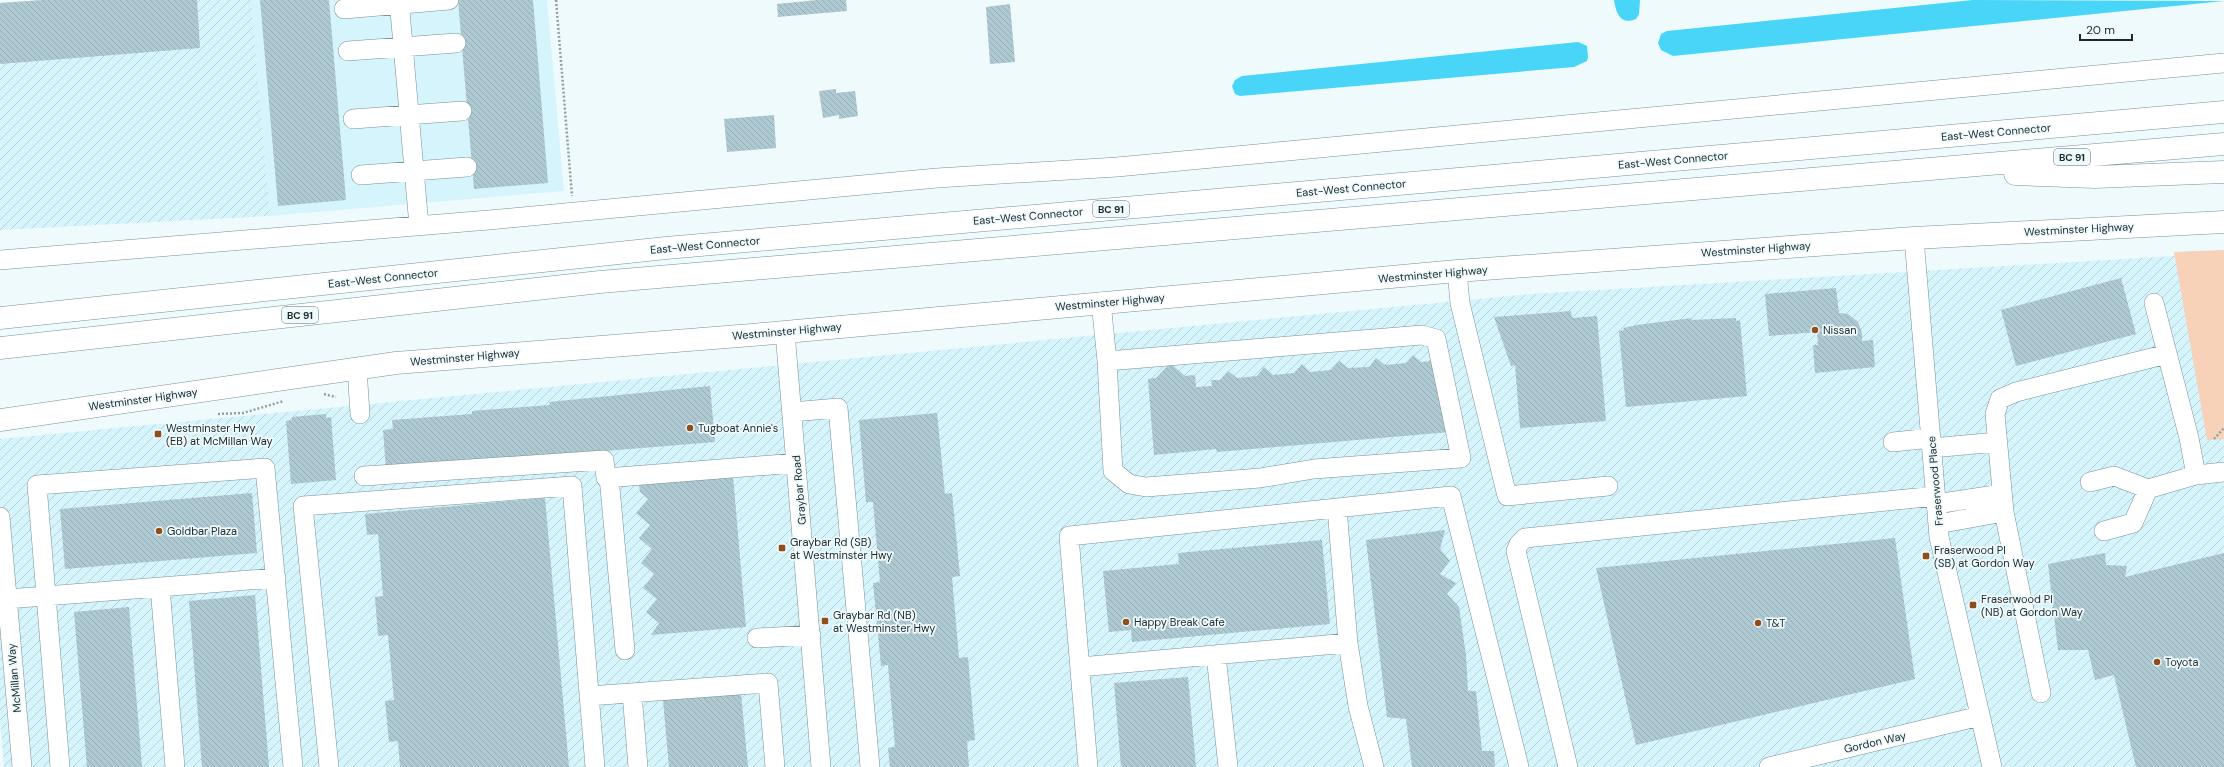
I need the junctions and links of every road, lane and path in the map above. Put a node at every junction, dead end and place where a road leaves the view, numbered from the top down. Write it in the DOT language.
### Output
graph roads {
  1 [pos="449,0"];
  2 [pos="556,0"];
  3 [pos="399,2"];
  4 [pos="344,9"];
  5 [pos="456,43"];
  6 [pos="404,47"];
  7 [pos="348,51"];
  8 [pos="2224,63"];
  9 [pos="462,110"];
  10 [pos="2224,112"];
  11 [pos="409,115"];
  12 [pos="353,119"];
  13 [pos="2224,144"];
  14 [pos="467,167"];
  15 [pos="1920,170"];
  16 [pos="414,171"];
  17 [pos="2224,172"];
  18 [pos="361,175"];
  19 [pos="574,212"];
  20 [pos="2224,222"];
  21 [pos="419,226"];
  22 [pos="1914,238"];
  23 [pos="0,260"];
  24 [pos="1457,271"];
  25 [pos="1101,302"];
  26 [pos="2154,303"];
  27 [pos="0,318"];
  28 [pos="785,332"];
  29 [pos="0,348"];
  30 [pos="2167,354"];
  31 [pos="1107,361"];
  32 [pos="357,368"];
  33 [pos="318,395"];
  34 [pos="336,396"];
  35 [pos="286,400"];
  36 [pos="792,412"];
  37 [pos="218,414"];
  38 [pos="360,414"];
  39 [pos="0,420"];
  40 [pos="2224,428"];
  41 [pos="2214,439"];
  42 [pos="1893,442"];
  43 [pos="1997,442"];
  44 [pos="1931,443"];
  45 [pos="796,463"];
  46 [pos="2224,472"];
  47 [pos="2196,475"];
  48 [pos="364,476"];
  49 [pos="609,477"];
  50 [pos="2090,482"];
  51 [pos="1608,486"];
  52 [pos="2148,489"];
  53 [pos="1936,500"];
  54 [pos="2003,503"];
  55 [pos="1337,508"];
  56 [pos="0,517"];
  57 [pos="1938,524"];
  58 [pos="2104,531"];
  59 [pos="276,578"];
  60 [pos="160,587"];
  61 [pos="46,597"];
  62 [pos="7,600"];
  63 [pos="810,635"];
  64 [pos="758,638"];
  65 [pos="1348,643"];
  66 [pos="625,650"];
  67 [pos="1216,655"];
  68 [pos="1080,667"];
  69 [pos="632,693"];
  70 [pos="2041,693"];
  71 [pos="589,696"];
  72 [pos="1980,716"];
  73 [pos="22,767"];
  74 [pos="60,767"];
  75 [pos="175,767"];
  76 [pos="293,767"];
  77 [pos="329,767"];
  78 [pos="595,767"];
  79 [pos="638,767"];
  80 [pos="775,767"];
  81 [pos="821,767"];
  82 [pos="870,767"];
  83 [pos="1088,767"];
  84 [pos="1228,767"];
  85 [pos="1374,767"];
  86 [pos="1519,767"];
  87 [pos="1568,767"];
  88 [pos="1769,767"];
  89 [pos="1992,767"];
  1 -- 3 [label="street"];
  2 -- 19 [label="path"];
  3 -- 4 [label="street"];
  3 -- 6 [label="street"];
  5 -- 6 [label="street"];
  6 -- 7 [label="street"];
  6 -- 11 [label="street"];
  8 -- 19 [label="street"];
  9 -- 11 [label="street"];
  10 -- 27 [label="main road, East-West Connector / BC 91"];
  11 -- 12 [label="street"];
  11 -- 16 [label="street"];
  13 -- 15 [label="main road, BC 91"];
  14 -- 16 [label="street"];
  15 -- 17 [label="main road"];
  15 -- 29 [label="main road, BC 91"];
  16 -- 18 [label="street"];
  16 -- 21 [label="street"];
  19 -- 21 [label="street"];
  20 -- 22 [label="main road, Westminster Highway"];
  21 -- 23 [label="street"];
  22 -- 24 [label="main road, Westminster Highway"];
  22 -- 44 [label="street, Fraserwood Place"];
  24 -- 25 [label="main road, Westminster Highway"];
  24 -- 51 [label="street"];
  25 -- 28 [label="main road, Westminster Highway"];
  25 -- 31 [label="street"];
  26 -- 30 [label="street"];
  28 -- 32 [label="main road, Westminster Highway"];
  28 -- 36 [label="street, Graybar Road"];
  30 -- 43 [label="street"];
  30 -- 47 [label="street"];
  31 -- 31 [label="street"];
  32 -- 38 [label="street"];
  32 -- 39 [label="main road, Westminster Highway"];
  33 -- 34 [label="path"];
  35 -- 37 [label="path"];
  36 -- 45 [label="street, Graybar Road"];
  36 -- 82 [label="street"];
  40 -- 41 [label="path"];
  42 -- 44 [label="street"];
  43 -- 44 [label="street"];
  43 -- 54 [label="street"];
  44 -- 53 [label="street, Fraserwood Place"];
  45 -- 49 [label="street"];
  45 -- 63 [label="street, Graybar Road"];
  46 -- 47 [label="street"];
  47 -- 52 [label="street"];
  48 -- 49 [label="street"];
  49 -- 66 [label="street"];
  50 -- 52 [label="street"];
  52 -- 58 [label="street"];
  53 -- 54 [label="street"];
  53 -- 57 [label="street, Fraserwood Place"];
  53 -- 87 [label="street"];
  54 -- 57 [label="street"];
  54 -- 70 [label="street"];
  55 -- 65 [label="street"];
  55 -- 68 [label="street"];
  55 -- 86 [label="street"];
  56 -- 62 [label="street, McMillan Way"];
  57 -- 72 [label="street, Fraserwood Place"];
  59 -- 60 [label="street"];
  59 -- 61 [label="street"];
  59 -- 76 [label="street"];
  60 -- 61 [label="street"];
  60 -- 75 [label="street"];
  61 -- 62 [label="street"];
  61 -- 74 [label="street"];
  62 -- 73 [label="street, McMillan Way"];
  63 -- 64 [label="street"];
  63 -- 81 [label="street, Graybar Road"];
  65 -- 67 [label="street"];
  65 -- 85 [label="street"];
  67 -- 68 [label="street"];
  67 -- 84 [label="street"];
  68 -- 83 [label="street"];
  69 -- 71 [label="street"];
  69 -- 79 [label="street"];
  69 -- 80 [label="street"];
  71 -- 77 [label="street"];
  71 -- 78 [label="street"];
  72 -- 88 [label="street, Gordon Way"];
  72 -- 89 [label="street, Fraserwood Place"];
}
